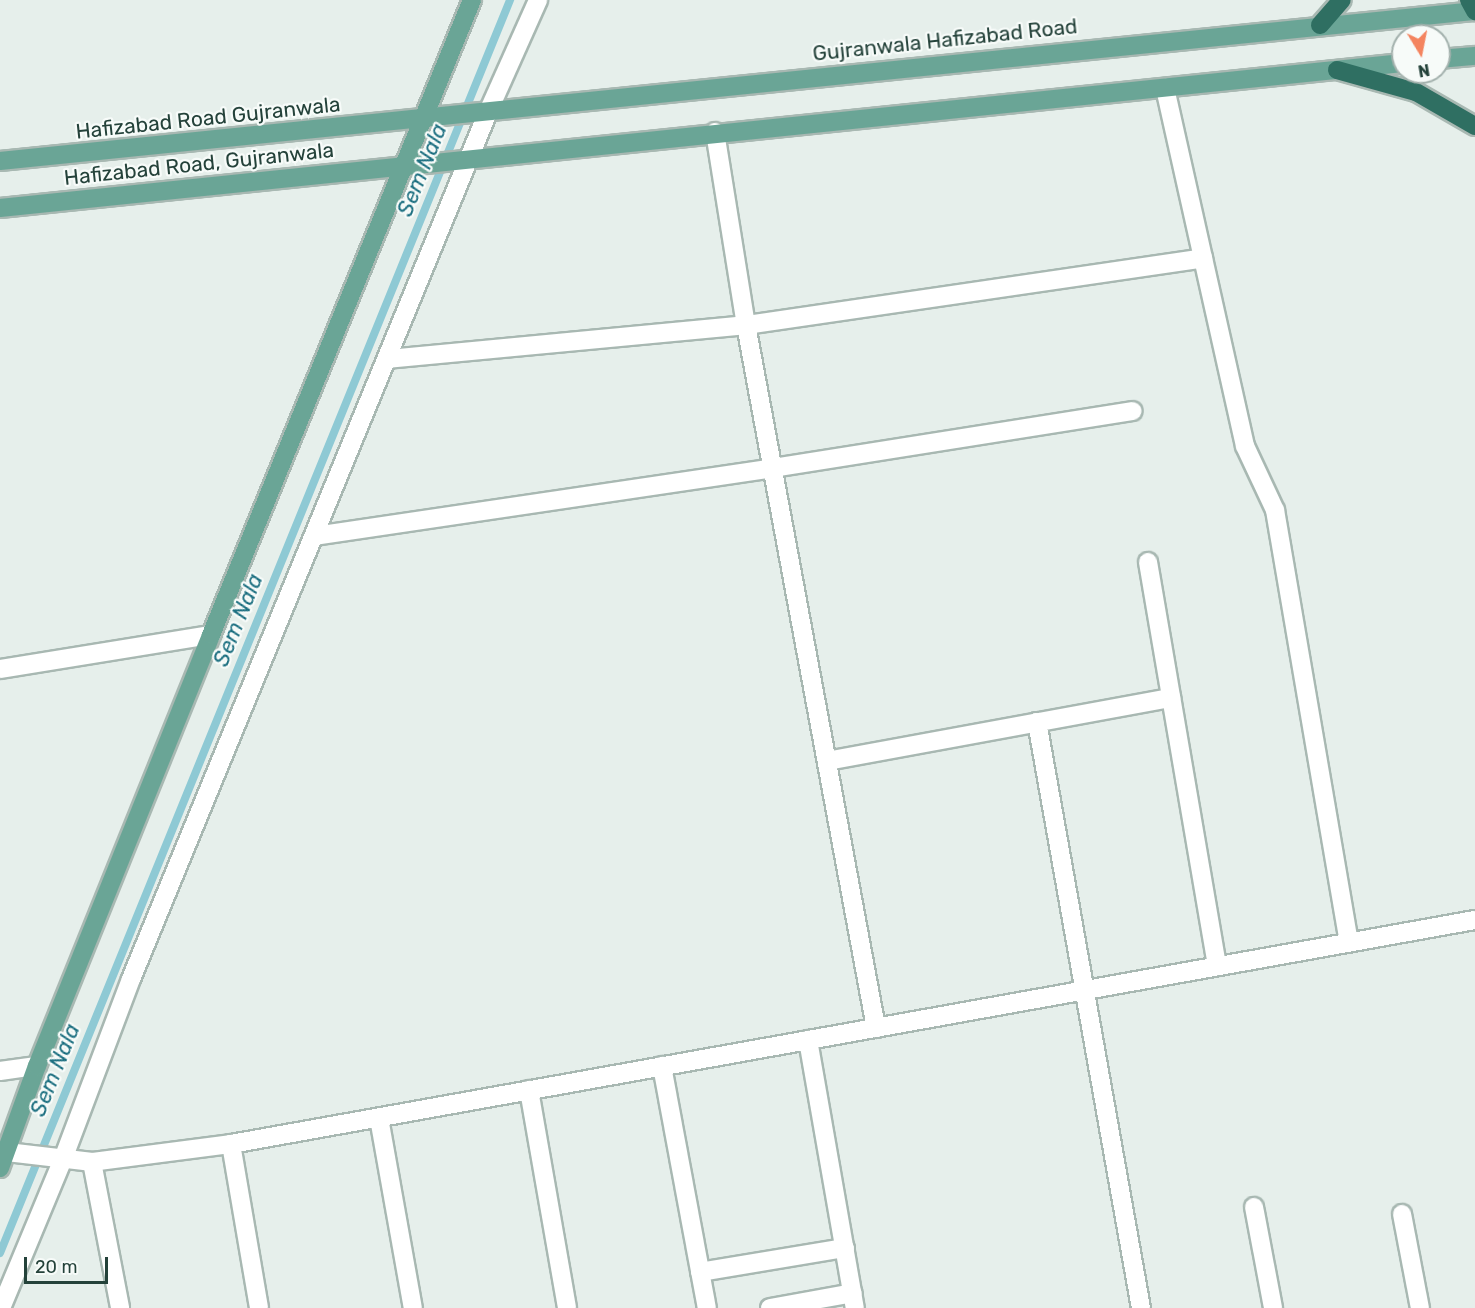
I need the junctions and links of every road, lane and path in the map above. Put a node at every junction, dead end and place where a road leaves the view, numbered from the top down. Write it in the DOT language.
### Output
graph roads {
  1 [pos="472,0"];
  2 [pos="538,0"];
  3 [pos="1342,0"];
  4 [pos="1468,0"];
  5 [pos="1475,11"];
  6 [pos="1320,25"];
  7 [pos="1475,56"];
  8 [pos="1451,58"];
  9 [pos="1391,64"];
  10 [pos="1337,70"];
  11 [pos="1166,88"];
  12 [pos="488,112"];
  13 [pos="421,119"];
  14 [pos="1475,126"];
  15 [pos="715,132"];
  16 [pos="470,159"];
  17 [pos="0,161"];
  18 [pos="402,166"];
  19 [pos="0,208"];
  20 [pos="1203,258"];
  21 [pos="746,325"];
  22 [pos="387,359"];
  23 [pos="1133,411"];
  24 [pos="772,468"];
  25 [pos="314,536"];
  26 [pos="1148,562"];
  27 [pos="211,635"];
  28 [pos="0,669"];
  29 [pos="1171,698"];
  30 [pos="1037,722"];
  31 [pos="827,761"];
  32 [pos="1475,920"];
  33 [pos="1349,942"];
  34 [pos="1217,966"];
  35 [pos="1083,990"];
  36 [pos="876,1028"];
  37 [pos="808,1040"];
  38 [pos="37,1066"];
  39 [pos="662,1066"];
  40 [pos="0,1071"];
  41 [pos="529,1090"];
  42 [pos="379,1118"];
  43 [pos="231,1144"];
  44 [pos="63,1159"];
  45 [pos="3,1160"];
  46 [pos="92,1162"];
  47 [pos="1254,1207"];
  48 [pos="1402,1214"];
  49 [pos="844,1248"];
  50 [pos="700,1272"];
  51 [pos="854,1301"];
  52 [pos="2,1308"];
  53 [pos="120,1308"];
  54 [pos="260,1308"];
  55 [pos="413,1308"];
  56 [pos="567,1308"];
  57 [pos="707,1308"];
  58 [pos="770,1308"];
  59 [pos="1141,1308"];
  60 [pos="1273,1308"];
  61 [pos="1420,1308"];
  1 -- 13 [label="main road"];
  2 -- 12 [label="street"];
  3 -- 6 [label="highway"];
  4 -- 5 [label="highway"];
  5 -- 6 [label="main road, Gujranwala Hafizabad Road"];
  6 -- 12 [label="main road, Gujranwala Hafizabad Road"];
  7 -- 8 [label="main road"];
  9 -- 10 [label="main road"];
  10 -- 11 [label="main road"];
  10 -- 14 [label="highway"];
  11 -- 15 [label="main road"];
  11 -- 20 [label="street"];
  12 -- 13 [label="main road, Gujranwala Hafizabad Road"];
  12 -- 16 [label="street"];
  13 -- 17 [label="main road, Hafizabad Road Gujranwala"];
  13 -- 18 [label="main road"];
  15 -- 16 [label="main road"];
  15 -- 21 [label="street"];
  16 -- 18 [label="main road"];
  16 -- 22 [label="street"];
  18 -- 19 [label="main road, Hafizabad Road, Gujranwala"];
  18 -- 27 [label="main road"];
  20 -- 21 [label="street"];
  20 -- 33 [label="street"];
  21 -- 22 [label="street"];
  21 -- 24 [label="street"];
  22 -- 25 [label="street"];
  23 -- 24 [label="street"];
  24 -- 25 [label="street"];
  24 -- 31 [label="street"];
  25 -- 44 [label="street"];
  26 -- 29 [label="street"];
  27 -- 28 [label="street"];
  27 -- 38 [label="main road"];
  29 -- 30 [label="street"];
  29 -- 34 [label="street"];
  30 -- 31 [label="street"];
  30 -- 35 [label="street"];
  31 -- 36 [label="street"];
  32 -- 33 [label="street"];
  33 -- 34 [label="street"];
  34 -- 35 [label="street"];
  35 -- 36 [label="street"];
  35 -- 59 [label="street"];
  36 -- 37 [label="street"];
  37 -- 39 [label="street"];
  37 -- 49 [label="street"];
  38 -- 40 [label="street"];
  38 -- 45 [label="main road"];
  39 -- 41 [label="street"];
  39 -- 50 [label="street"];
  41 -- 42 [label="street"];
  41 -- 56 [label="street"];
  42 -- 43 [label="street"];
  42 -- 55 [label="street"];
  43 -- 46 [label="street"];
  43 -- 54 [label="street"];
  44 -- 45 [label="street"];
  44 -- 46 [label="street"];
  44 -- 52 [label="street"];
  46 -- 53 [label="street"];
  47 -- 60 [label="street"];
  48 -- 61 [label="street"];
  49 -- 50 [label="street"];
  49 -- 51 [label="street"];
  50 -- 57 [label="street"];
  51 -- 58 [label="street"];
}
